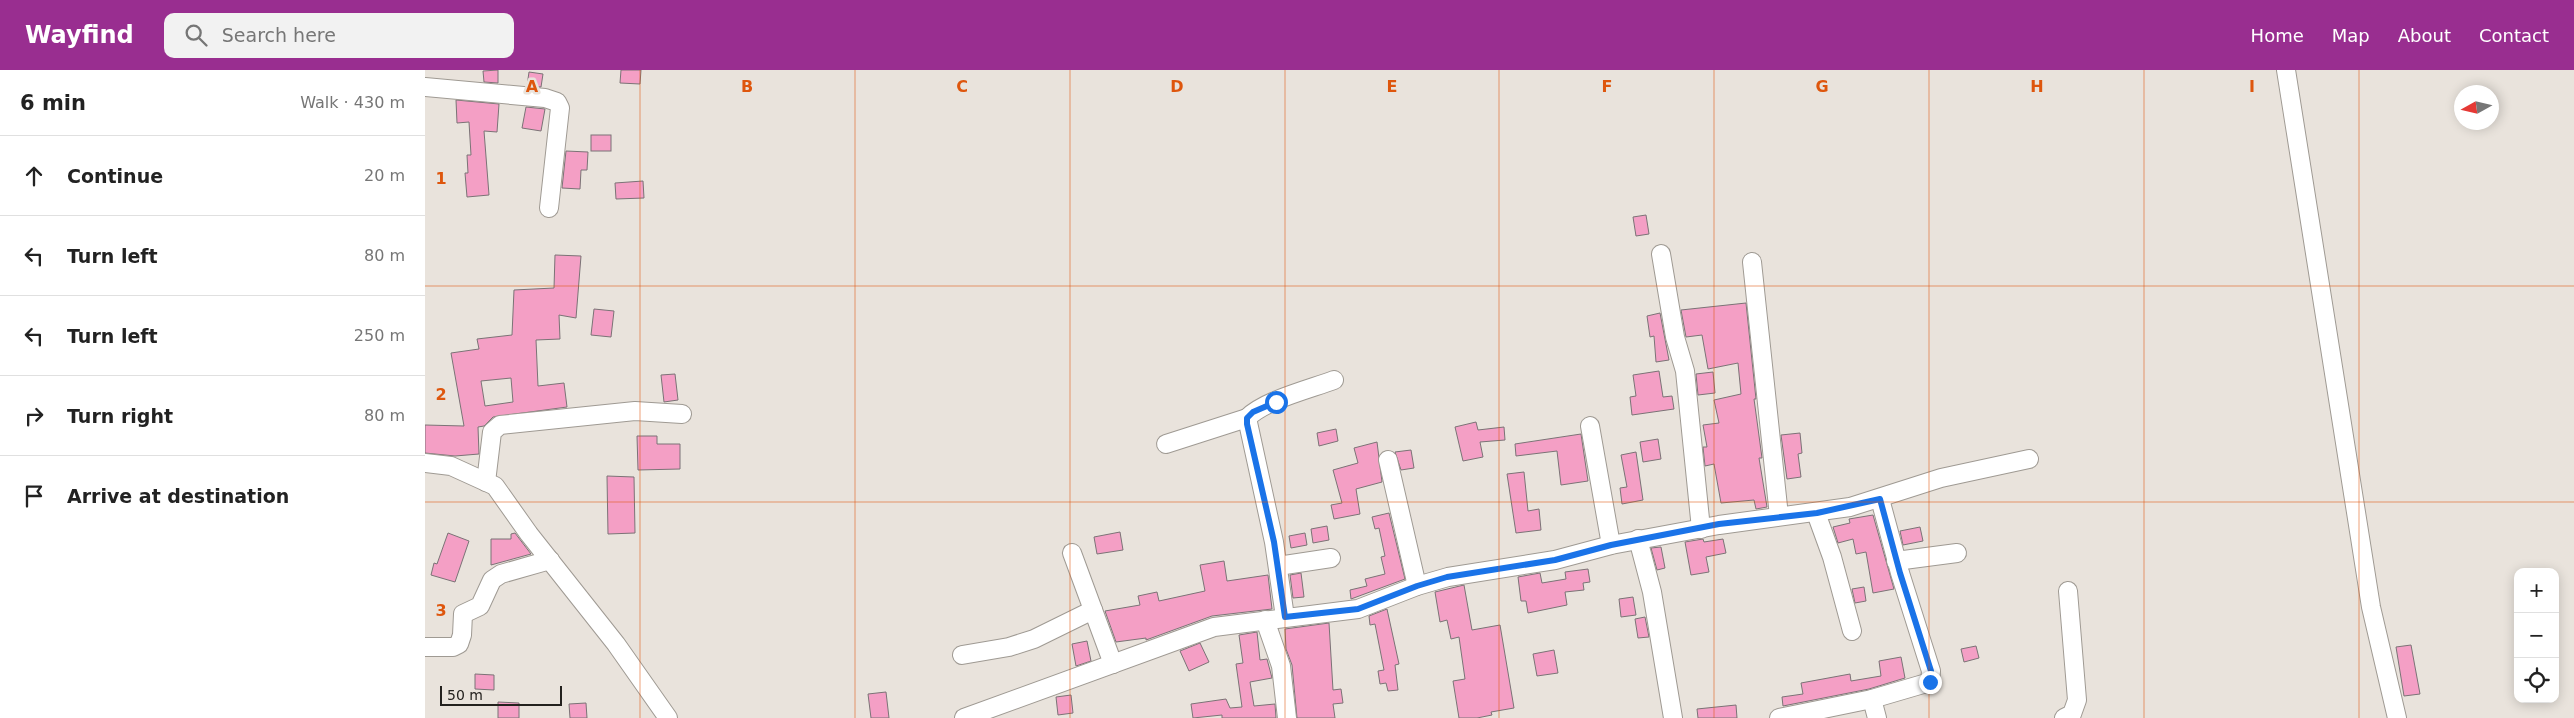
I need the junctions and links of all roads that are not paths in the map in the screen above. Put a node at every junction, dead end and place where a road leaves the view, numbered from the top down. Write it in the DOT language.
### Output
graph roads {
  1 [pos="2286,70"];
  2 [pos="425,87"];
  3 [pos="549,208"];
  4 [pos="1661,254"];
  5 [pos="1752,262"];
  6 [pos="1334,380"];
  7 [pos="682,414"];
  8 [pos="1247,418"];
  9 [pos="1591,426"];
  10 [pos="1166,444"];
  11 [pos="2029,459"];
  12 [pos="1387,460"];
  13 [pos="425,463"];
  14 [pos="487,482"];
  15 [pos="1880,499"];
  16 [pos="1817,513"];
  17 [pos="1779,516"];
  18 [pos="1701,528"];
  19 [pos="1638,539"];
  20 [pos="1611,545"];
  21 [pos="1072,553"];
  22 [pos="1957,553"];
  23 [pos="1331,558"];
  24 [pos="550,560"];
  25 [pos="1896,561"];
  26 [pos="1278,566"];
  27 [pos="1417,586"];
  28 [pos="2068,592"];
  29 [pos="1093,610"];
  30 [pos="1285,617"];
  31 [pos="1265,620"];
  32 [pos="1852,631"];
  33 [pos="425,647"];
  34 [pos="962,655"];
  35 [pos="1113,664"];
  36 [pos="1872,699"];
  37 [pos="668,718"];
  38 [pos="964,718"];
  39 [pos="1287,718"];
  40 [pos="1673,718"];
  41 [pos="1779,718"];
  42 [pos="1877,718"];
  43 [pos="2064,718"];
  44 [pos="2397,718"];
  1 -- 44 [label="street"];
  2 -- 3 [label="street"];
  4 -- 18 [label="street"];
  5 -- 17 [label="street"];
  6 -- 8 [label="street"];
  7 -- 14 [label="street"];
  8 -- 10 [label="street"];
  8 -- 26 [label="street"];
  9 -- 20 [label="street"];
  11 -- 15 [label="street"];
  12 -- 27 [label="street"];
  13 -- 14 [label="street"];
  14 -- 24 [label="street"];
  15 -- 16 [label="street"];
  15 -- 25 [label="street"];
  16 -- 17 [label="street"];
  16 -- 32 [label="street"];
  17 -- 18 [label="street"];
  18 -- 19 [label="street"];
  19 -- 20 [label="street"];
  19 -- 40 [label="street"];
  20 -- 27 [label="street"];
  21 -- 29 [label="street"];
  22 -- 25 [label="street"];
  23 -- 26 [label="street"];
  24 -- 33 [label="street"];
  24 -- 37 [label="street"];
  25 -- 36 [label="street"];
  26 -- 30 [label="street"];
  27 -- 30 [label="street"];
  28 -- 43 [label="street"];
  29 -- 34 [label="street"];
  29 -- 35 [label="street"];
  30 -- 31 [label="street"];
  31 -- 35 [label="street"];
  31 -- 39 [label="street"];
  35 -- 38 [label="street"];
  36 -- 41 [label="street"];
  36 -- 42 [label="street"];
}
